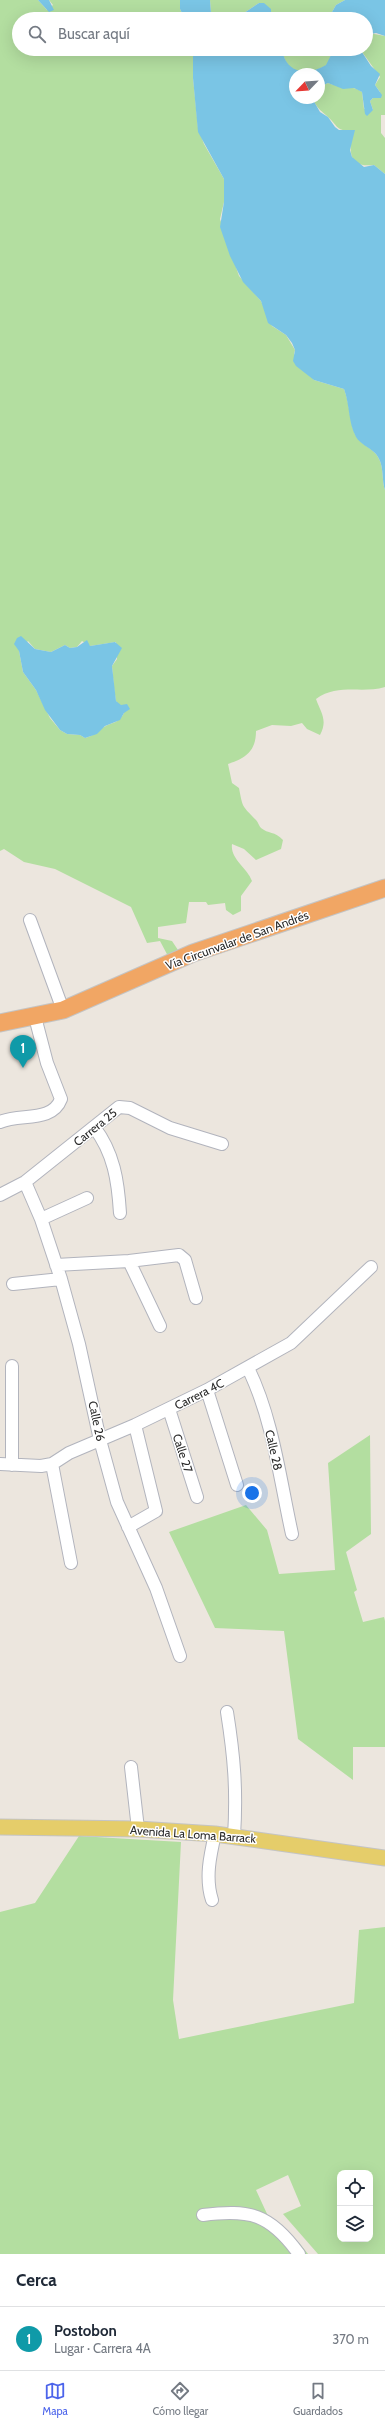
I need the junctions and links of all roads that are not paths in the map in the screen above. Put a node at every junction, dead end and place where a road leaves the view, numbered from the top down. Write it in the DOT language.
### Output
graph roads {
  1 [pos="385,888"];
  2 [pos="30,920"];
  3 [pos="63,1010"];
  4 [pos="35,1017"];
  5 [pos="0,1023"];
  6 [pos="0,1122"];
  7 [pos="94,1127"];
  8 [pos="222,1144"];
  9 [pos="25,1182"];
  10 [pos="0,1195"];
  11 [pos="87,1198"];
  12 [pos="120,1213"];
  13 [pos="41,1219"];
  14 [pos="129,1261"];
  15 [pos="56,1265"];
  16 [pos="371,1267"];
  17 [pos="61,1278"];
  18 [pos="13,1284"];
  19 [pos="196,1298"];
  20 [pos="160,1326"];
  21 [pos="12,1366"];
  22 [pos="248,1368"];
  23 [pos="208,1390"];
  24 [pos="169,1409"];
  25 [pos="135,1425"];
  26 [pos="100,1440"];
  27 [pos="6,1464"];
  28 [pos="52,1464"];
  29 [pos="237,1486"];
  30 [pos="197,1497"];
  31 [pos="128,1527"];
  32 [pos="292,1534"];
  33 [pos="71,1563"];
  34 [pos="180,1656"];
  35 [pos="226,1712"];
  36 [pos="131,1767"];
  37 [pos="0,1827"];
  38 [pos="138,1829"];
  39 [pos="215,1834"];
  40 [pos="234,1836"];
  41 [pos="385,1858"];
  42 [pos="212,1900"];
  43 [pos="203,2215"];
  44 [pos="299,2254"];
  1 -- 3 [label="highway, Vía Circunvalar de San Andrés"];
  2 -- 3 [label="street"];
  3 -- 4 [label="highway, Vía Circunvalar de San Andrés"];
  4 -- 5 [label="highway, Vía Circunvalar de San Andrés"];
  4 -- 6 [label="street"];
  7 -- 8 [label="street, Carrera 25"];
  7 -- 9 [label="street, Carrera 25"];
  7 -- 12 [label="street"];
  9 -- 10 [label="street, Carrera 25"];
  9 -- 13 [label="street, Calle 26"];
  11 -- 13 [label="street"];
  13 -- 15 [label="street, Calle 26"];
  14 -- 15 [label="street"];
  14 -- 19 [label="street"];
  14 -- 20 [label="street"];
  15 -- 17 [label="street, Calle 26"];
  16 -- 22 [label="street, Carrera 4C"];
  17 -- 18 [label="street"];
  17 -- 26 [label="street, Calle 26"];
  21 -- 27 [label="street"];
  22 -- 23 [label="street, Carrera 4C"];
  22 -- 32 [label="street, Calle 28"];
  23 -- 24 [label="street, Carrera 4C"];
  23 -- 29 [label="street"];
  24 -- 25 [label="street, Carrera 4C"];
  24 -- 30 [label="street, Calle 27"];
  25 -- 26 [label="street, Carrera 4C"];
  25 -- 31 [label="street"];
  26 -- 28 [label="street, Carrera 4C"];
  26 -- 31 [label="street, Calle 26"];
  27 -- 28 [label="street, Carrera 4C"];
  28 -- 33 [label="street"];
  31 -- 34 [label="street, Calle 26"];
  35 -- 40 [label="street"];
  36 -- 38 [label="street"];
  37 -- 38 [label="main road, Avenida La Loma Barrack"];
  38 -- 39 [label="main road, Avenida La Loma Barrack"];
  39 -- 40 [label="main road, Avenida La Loma Barrack"];
  39 -- 42 [label="street"];
  40 -- 41 [label="main road, Avenida La Loma Barrack"];
  43 -- 44 [label="street"];
}
